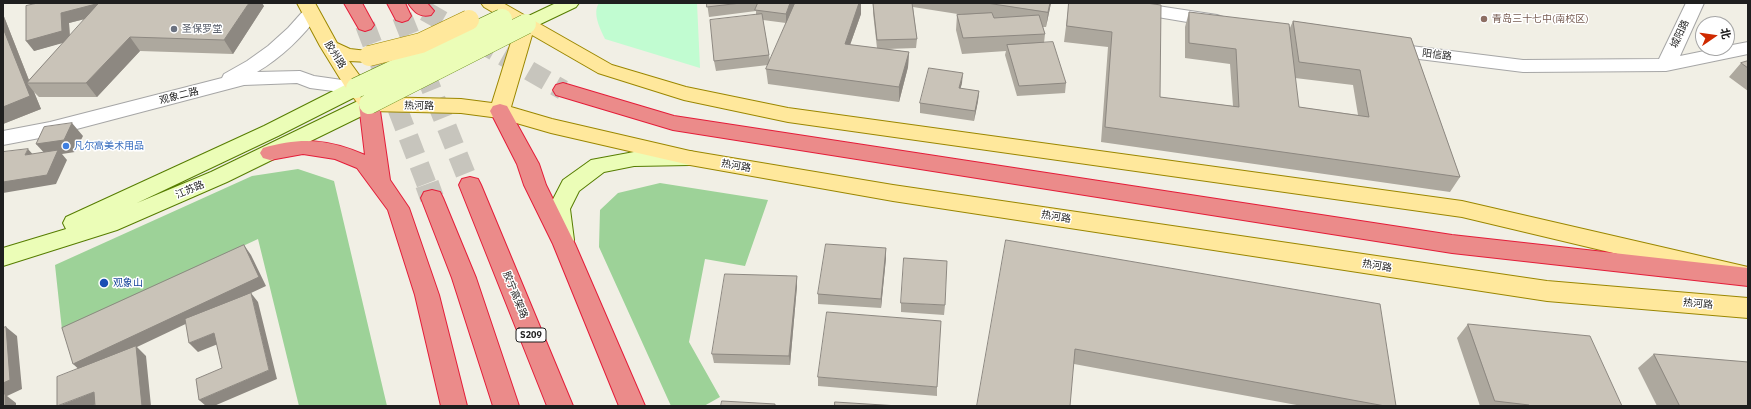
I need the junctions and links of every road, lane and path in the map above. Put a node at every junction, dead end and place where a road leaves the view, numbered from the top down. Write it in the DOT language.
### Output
graph roads {
  1 [pos="353,3"];
  2 [pos="479,3"];
  3 [pos="490,3"];
  4 [pos="538,3"];
  5 [pos="570,3"];
  6 [pos="1104,3"];
  7 [pos="1695,3"];
  8 [pos="309,8"];
  9 [pos="518,20"];
  10 [pos="1230,23"];
  11 [pos="365,25"];
  12 [pos="329,46"];
  13 [pos="1372,46"];
  14 [pos="1748,48"];
  15 [pos="1666,65"];
  16 [pos="201,90"];
  17 [pos="563,90"];
  18 [pos="363,96"];
  19 [pos="500,111"];
  20 [pos="3,138"];
  21 [pos="270,153"];
  22 [pos="690,158"];
  23 [pos="379,180"];
  24 [pos="470,185"];
  25 [pos="432,198"];
  26 [pos="564,244"];
  27 [pos="3,257"];
  28 [pos="1748,277"];
  29 [pos="1748,308"];
  30 [pos="454,406"];
  31 [pos="506,406"];
  32 [pos="560,406"];
  33 [pos="632,406"];
  1 -- 11 [label="highway"];
  2 -- 12 [label="main road, bridge"];
  3 -- 9 [label="main road"];
  4 -- 9 [label="street"];
  5 -- 9 [label="street"];
  6 -- 10 [label="street"];
  7 -- 15 [label="street, 城阳路"];
  8 -- 12 [label="main road, 胶州路"];
  8 -- 16 [label="street"];
  9 -- 18 [label="street, bridge"];
  9 -- 19 [label="main road"];
  9 -- 28 [label="main road"];
  12 -- 18 [label="main road, 胶州路"];
  13 -- 15 [label="street, 阳信路"];
  14 -- 15 [label="street, 阳信路"];
  16 -- 18 [label="street, 观象二路"];
  16 -- 20 [label="street, 观象二路"];
  17 -- 28 [label="highway"];
  18 -- 19 [label="main road, 热河路"];
  18 -- 21 [label="street, 江苏路"];
  18 -- 23 [label="highway"];
  18 -- 27 [label="street, 江苏路"];
  19 -- 22 [label="main road, 热河路"];
  19 -- 26 [label="highway"];
  21 -- 23 [label="highway"];
  21 -- 27 [label="street, 江苏路"];
  22 -- 26 [label="street"];
  22 -- 29 [label="main road, 热河路"];
  23 -- 30 [label="highway"];
  24 -- 32 [label="highway, 胶宁高架路 / S209"];
  25 -- 31 [label="highway"];
  26 -- 33 [label="highway"];
}
